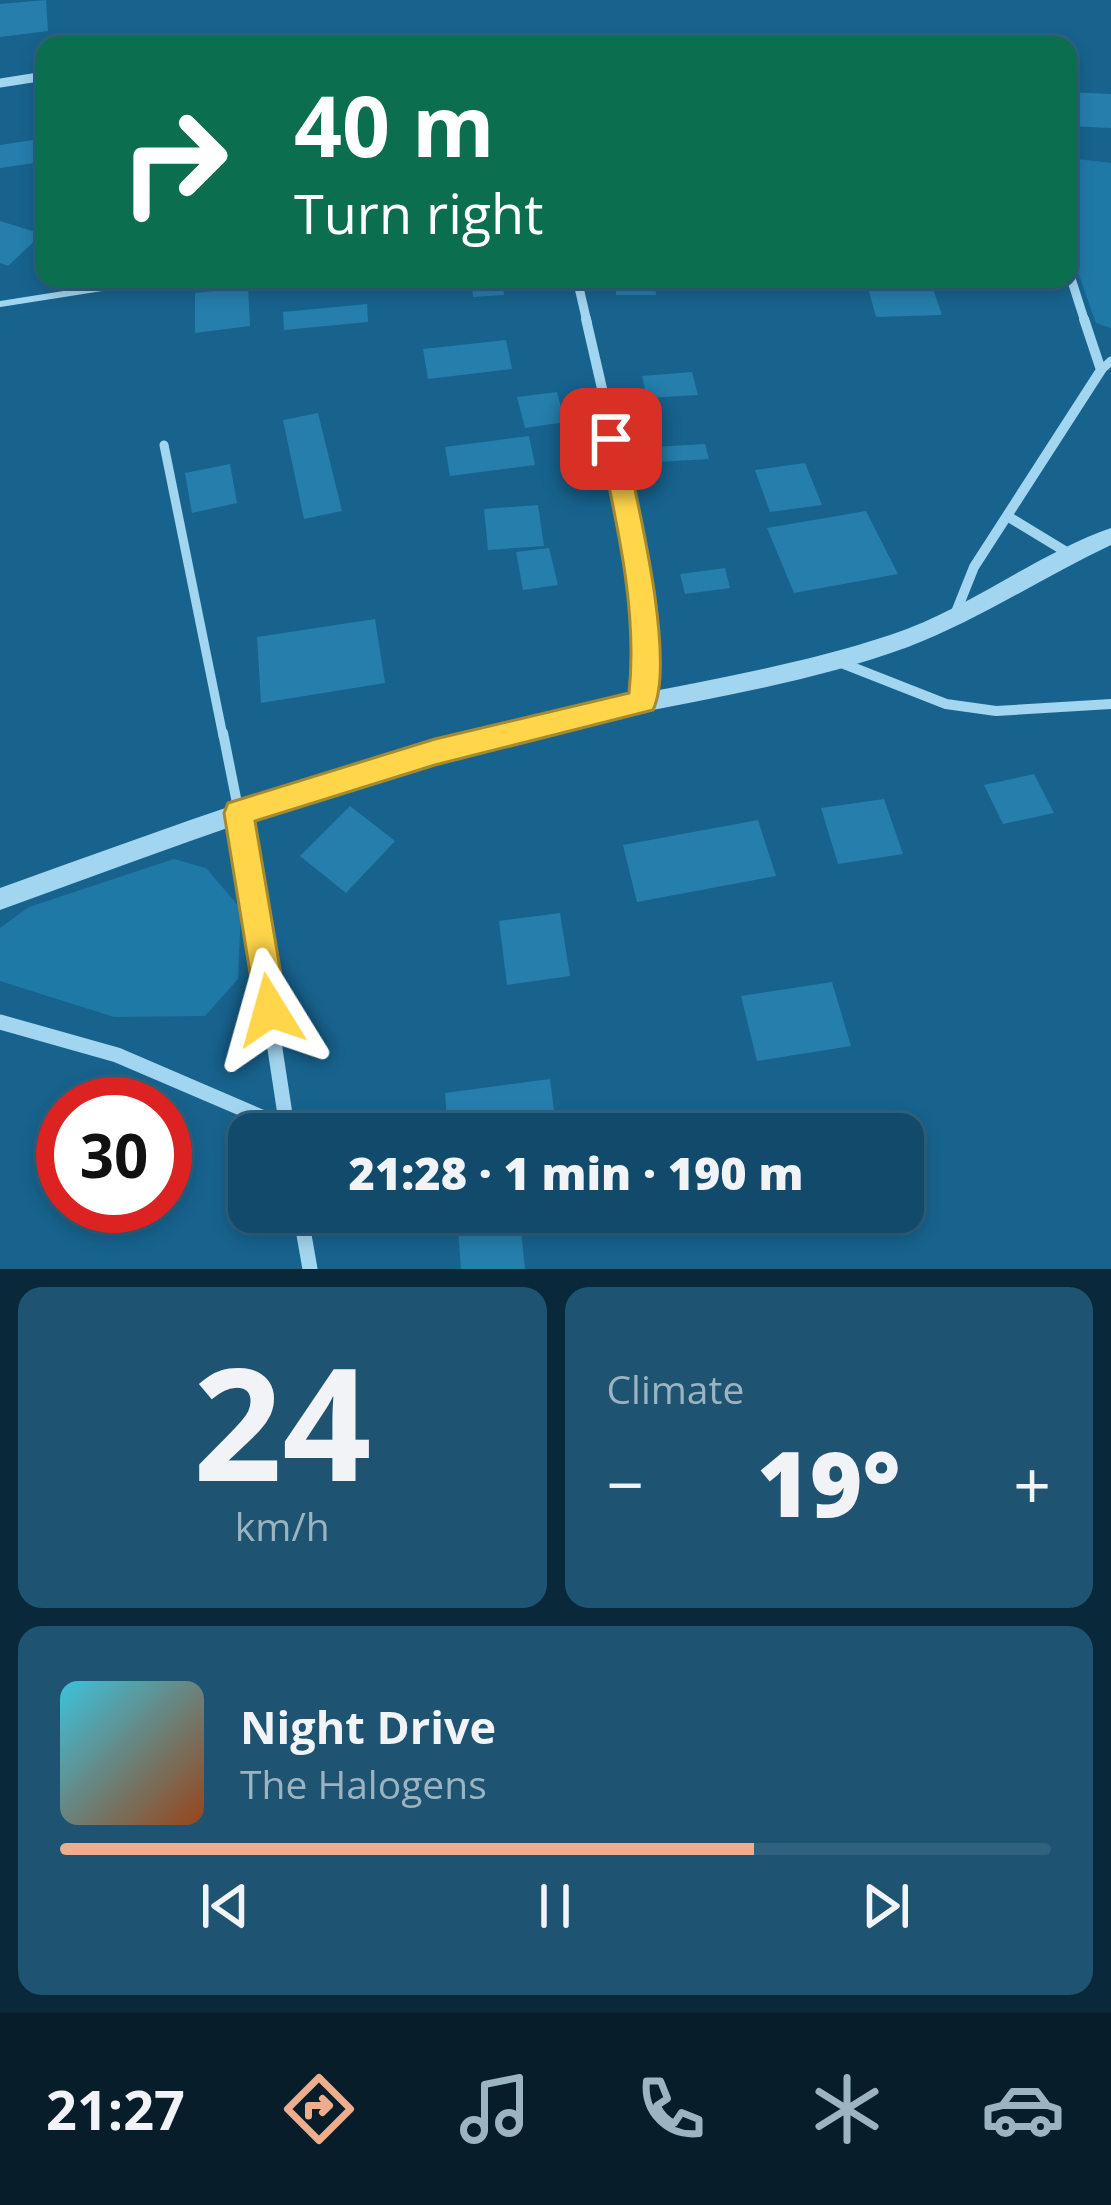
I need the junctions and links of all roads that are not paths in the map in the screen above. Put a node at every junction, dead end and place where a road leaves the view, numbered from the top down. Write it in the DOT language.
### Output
graph roads {
  1 [pos="36,77"];
  2 [pos="0,83"];
  3 [pos="102,288"];
  4 [pos="579,288"];
  5 [pos="1076,288"];
  6 [pos="0,304"];
  7 [pos="1106,366"];
  8 [pos="164,445"];
  9 [pos="1007,516"];
  10 [pos="1111,536"];
  11 [pos="1073,556"];
  12 [pos="954,619"];
  13 [pos="837,661"];
  14 [pos="643,701"];
  15 [pos="1111,704"];
  16 [pos="239,813"];
  17 [pos="0,899"];
  18 [pos="0,1022"];
  19 [pos="247,1113"];
  20 [pos="284,1113"];
  21 [pos="304,1233"];
  22 [pos="310,1269"];
  1 -- 2 [label="street"];
  3 -- 6 [label="lane"];
  4 -- 14 [label="street"];
  5 -- 7 [label="street"];
  7 -- 9 [label="street"];
  8 -- 16 [label="lane"];
  9 -- 11 [label="street"];
  9 -- 12 [label="street"];
  10 -- 11 [label="street"];
  11 -- 12 [label="street"];
  12 -- 13 [label="street"];
  13 -- 14 [label="street"];
  13 -- 15 [label="street"];
  14 -- 16 [label="street"];
  16 -- 17 [label="street"];
  16 -- 20 [label="street"];
  18 -- 19 [label="street"];
  21 -- 22 [label="street"];
}
